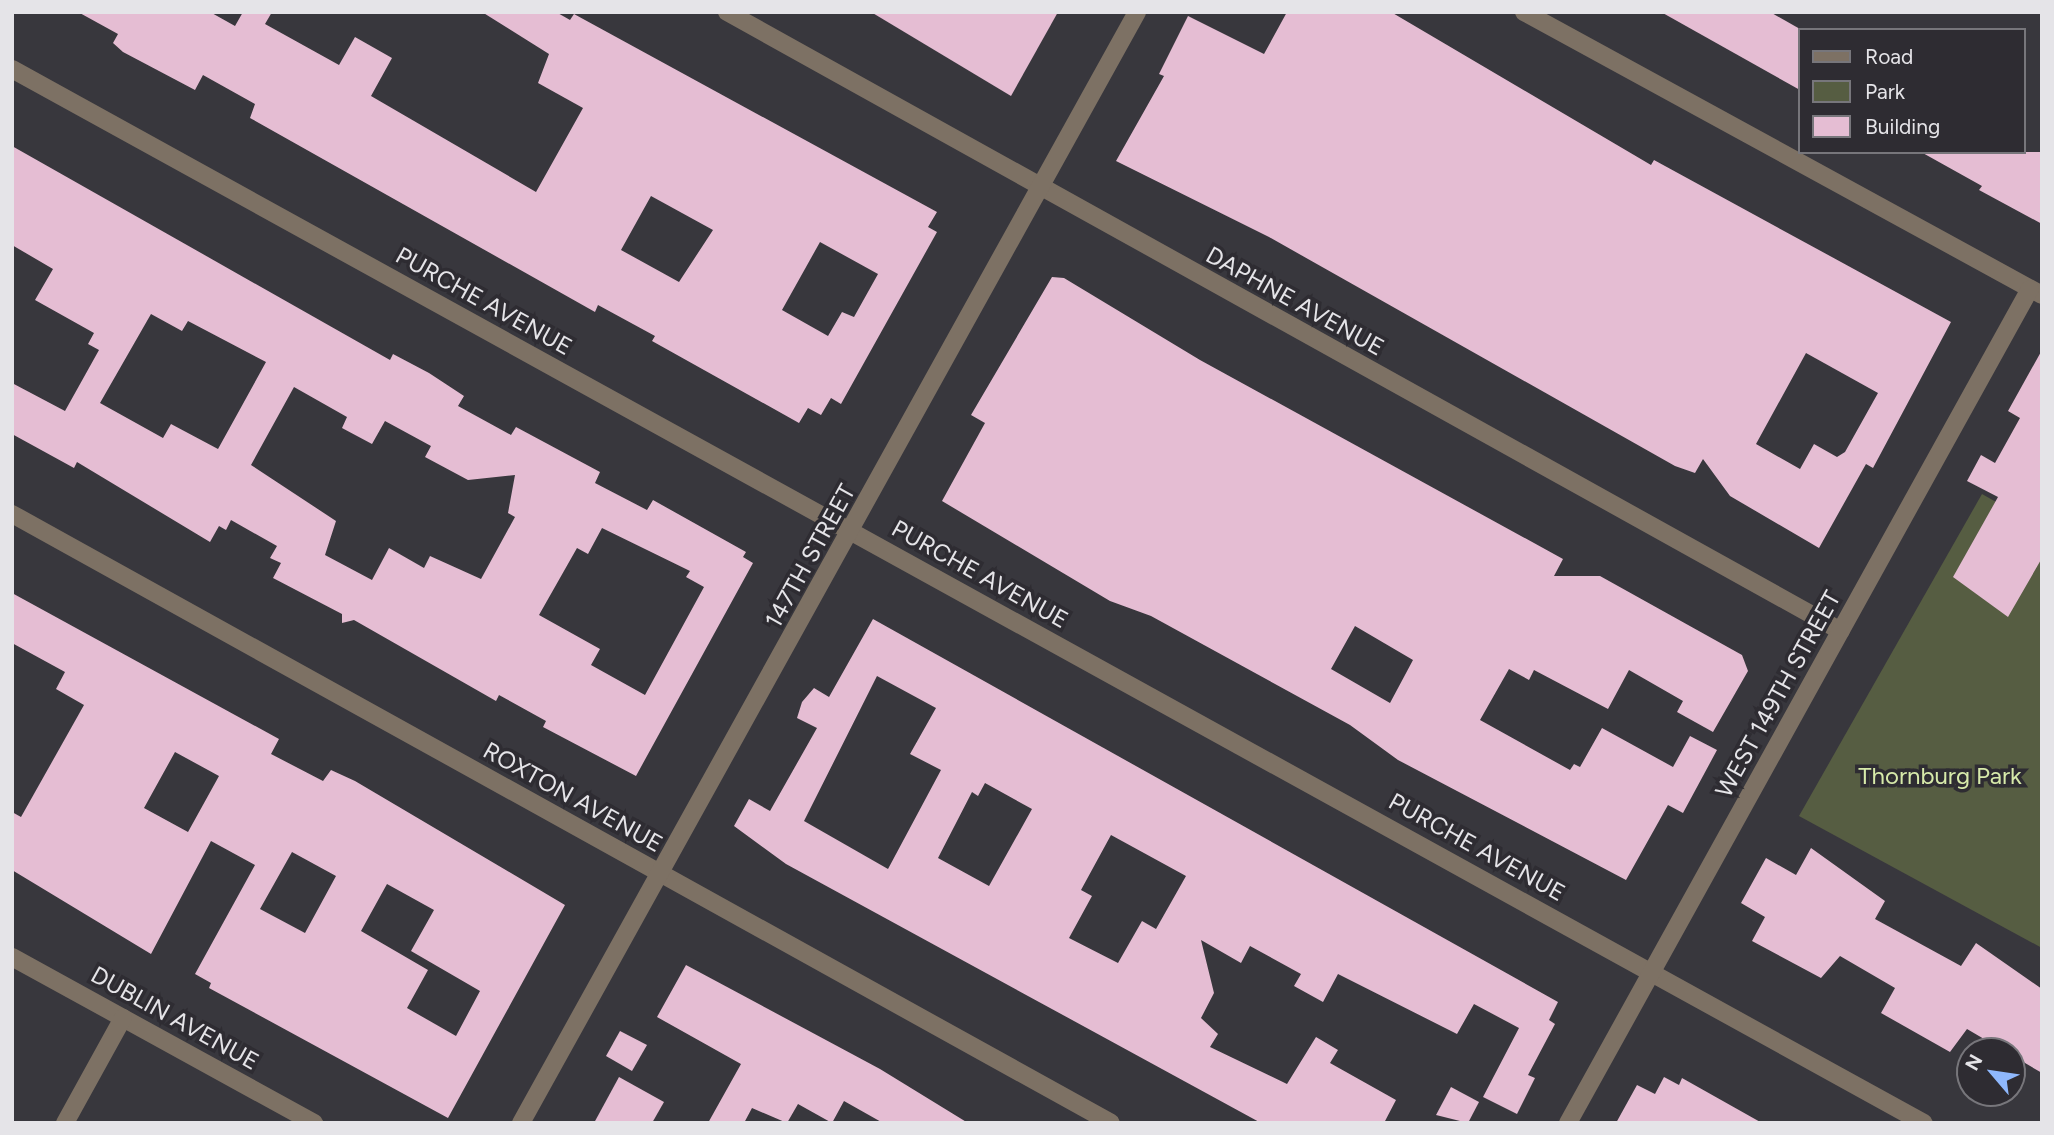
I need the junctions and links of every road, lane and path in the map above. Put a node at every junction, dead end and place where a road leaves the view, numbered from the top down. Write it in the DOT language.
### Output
graph roads {
  1 [pos="727,12"];
  2 [pos="1138,12"];
  3 [pos="1524,12"];
  4 [pos="12,69"];
  5 [pos="1040,187"];
  6 [pos="2036,292"];
  7 [pos="12,514"];
  8 [pos="852,532"];
  9 [pos="1841,631"];
  10 [pos="659,872"];
  11 [pos="12,957"];
  12 [pos="1652,971"];
  13 [pos="124,1018"];
  14 [pos="65,1123"];
  15 [pos="314,1123"];
  16 [pos="521,1123"];
  17 [pos="1111,1123"];
  18 [pos="1568,1123"];
  19 [pos="1924,1123"];
  1 -- 5 [label="street, DAPHNE AVENUE"];
  2 -- 5 [label="street, 147TH STREET"];
  3 -- 6 [label="street"];
  4 -- 8 [label="street, PURCHE AVENUE"];
  5 -- 8 [label="street, 147TH STREET"];
  5 -- 9 [label="street, DAPHNE AVENUE"];
  6 -- 9 [label="street, WEST 149TH STREET"];
  7 -- 10 [label="street, ROXTON AVENUE"];
  8 -- 10 [label="street, 147TH STREET"];
  8 -- 12 [label="street, PURCHE AVENUE"];
  9 -- 12 [label="street, WEST 149TH STREET"];
  10 -- 16 [label="street, 147TH STREET"];
  10 -- 17 [label="street, ROXTON AVENUE"];
  11 -- 13 [label="street, DUBLIN AVENUE"];
  12 -- 18 [label="street, WEST 149TH STREET"];
  12 -- 19 [label="street, PURCHE AVENUE"];
  13 -- 14 [label="street"];
  13 -- 15 [label="street, DUBLIN AVENUE"];
}
